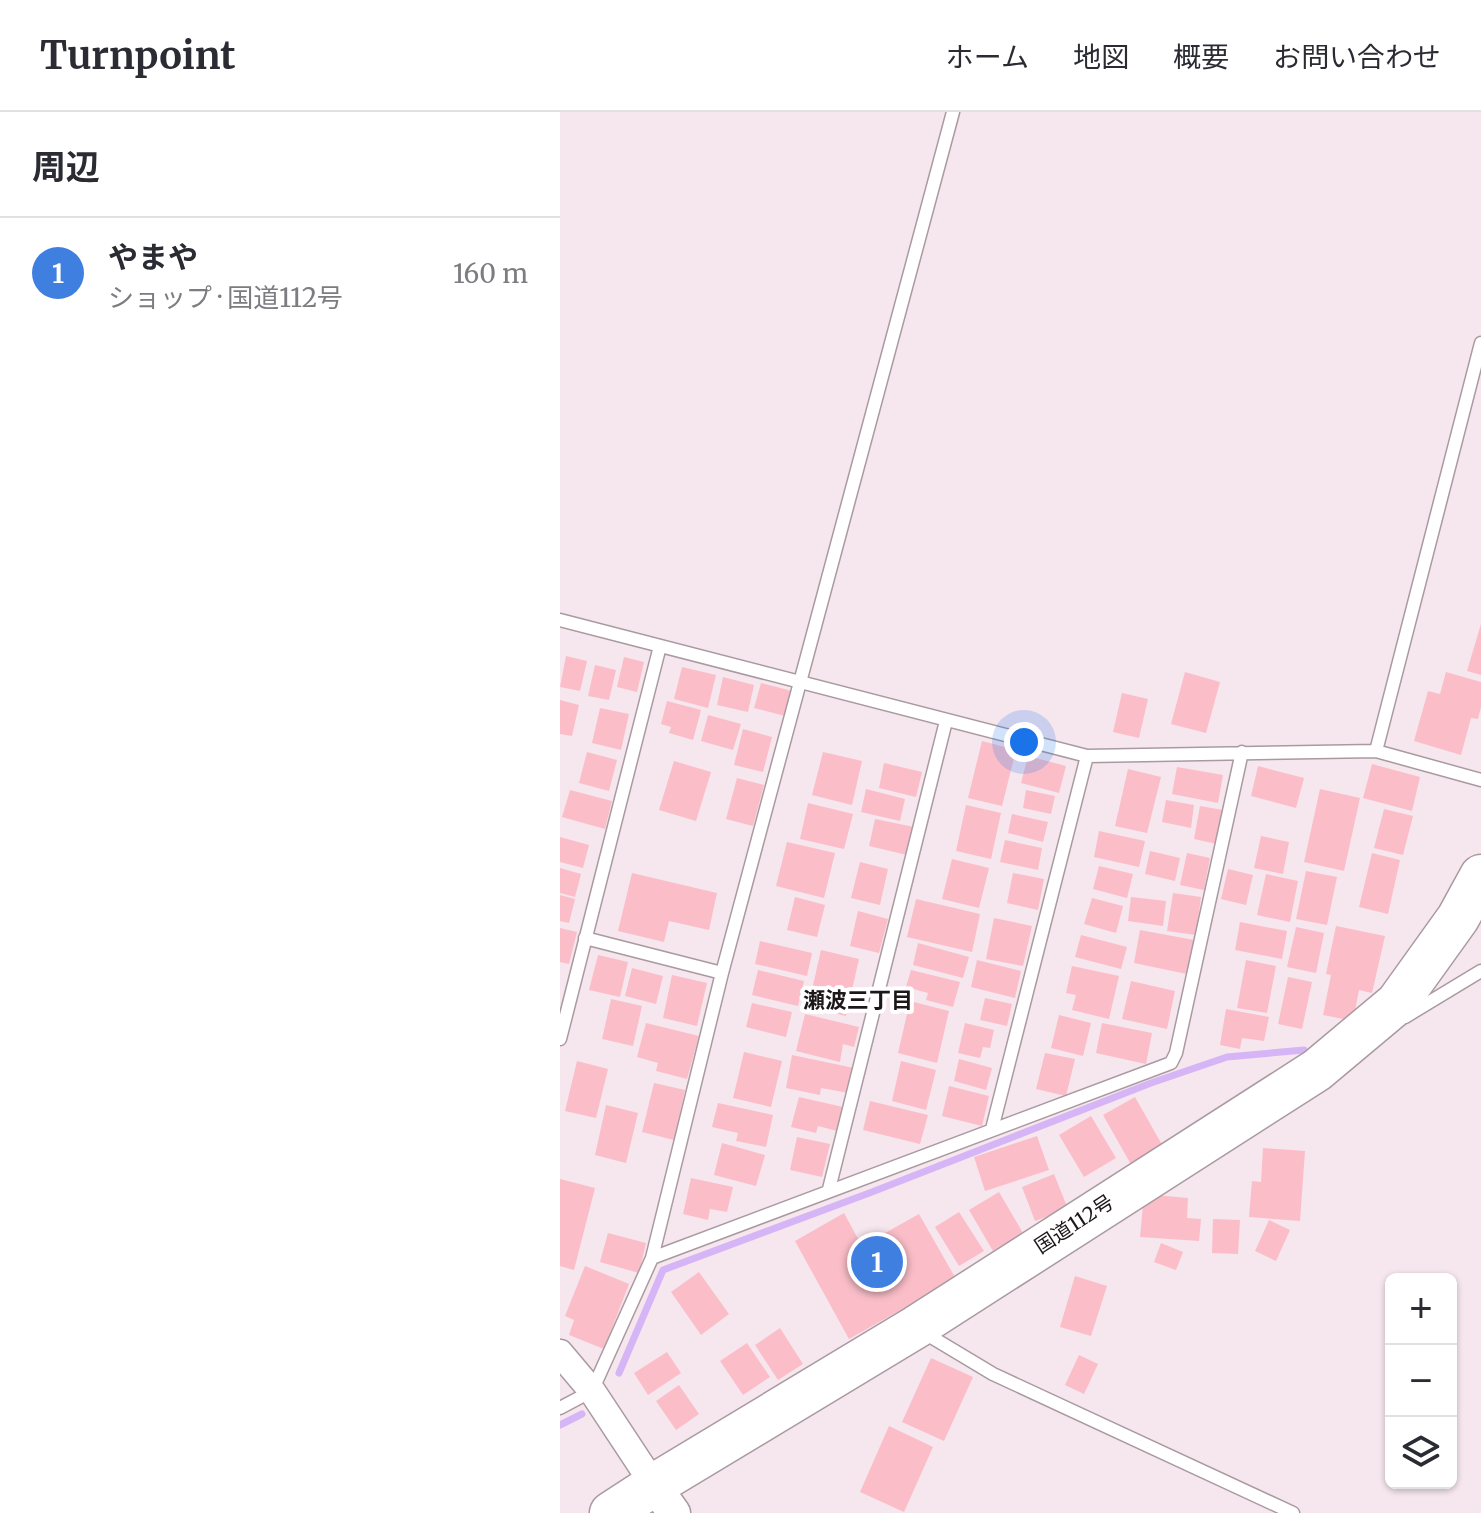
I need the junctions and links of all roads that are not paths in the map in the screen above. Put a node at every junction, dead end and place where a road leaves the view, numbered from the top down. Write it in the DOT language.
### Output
graph roads {
  1 [pos="953,112"];
  2 [pos="1481,343"];
  3 [pos="560,620"];
  4 [pos="660,646"];
  5 [pos="800,683"];
  6 [pos="946,721"];
  7 [pos="1376,751"];
  8 [pos="1242,752"];
  9 [pos="1087,756"];
  10 [pos="1481,780"];
  11 [pos="1481,876"];
  12 [pos="585,938"];
  13 [pos="1481,971"];
  14 [pos="722,973"];
  15 [pos="560,1039"];
  16 [pos="1317,1070"];
  17 [pos="992,1129"];
  18 [pos="829,1189"];
  19 [pos="652,1258"];
  20 [pos="916,1327"];
  21 [pos="560,1353"];
  22 [pos="592,1391"];
  23 [pos="560,1408"];
  24 [pos="664,1499"];
  25 [pos="611,1513"];
  26 [pos="1293,1513"];
  1 -- 5 [label="lane"];
  2 -- 7 [label="lane"];
  3 -- 4 [label="lane"];
  4 -- 5 [label="lane"];
  4 -- 12 [label="lane"];
  5 -- 6 [label="lane"];
  5 -- 14 [label="lane"];
  6 -- 9 [label="lane"];
  6 -- 18 [label="lane"];
  7 -- 8 [label="lane"];
  7 -- 10 [label="lane"];
  8 -- 9 [label="lane"];
  8 -- 17 [label="lane"];
  9 -- 17 [label="lane"];
  11 -- 16 [label="highway, 国道112号"];
  12 -- 14 [label="lane"];
  12 -- 15 [label="lane"];
  13 -- 16 [label="lane"];
  14 -- 19 [label="lane"];
  16 -- 20 [label="highway, 国道112号"];
  17 -- 18 [label="lane"];
  18 -- 19 [label="lane"];
  19 -- 22 [label="lane"];
  20 -- 24 [label="highway, 国道112号"];
  20 -- 26 [label="lane"];
  21 -- 22 [label="street"];
  22 -- 23 [label="lane"];
  22 -- 24 [label="street"];
  24 -- 25 [label="highway, 国道112号"];
}
